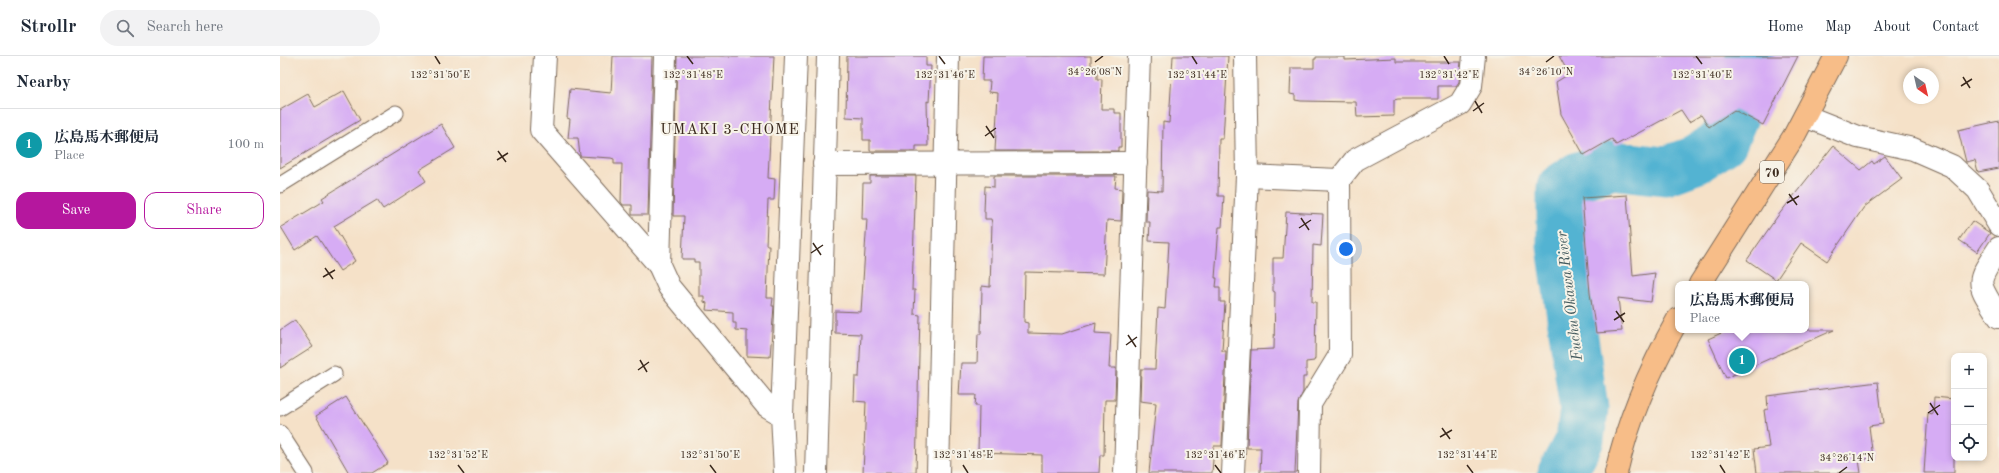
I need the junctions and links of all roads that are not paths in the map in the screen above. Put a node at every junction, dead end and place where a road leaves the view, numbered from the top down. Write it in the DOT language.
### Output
graph roads {
  1 [pos="545,56"];
  2 [pos="664,56"];
  3 [pos="796,56"];
  4 [pos="828,56"];
  5 [pos="948,56"];
  6 [pos="1139,56"];
  7 [pos="1245,56"];
  8 [pos="1474,56"];
  9 [pos="1836,56"];
  10 [pos="396,113"];
  11 [pos="1806,116"];
  12 [pos="1136,163"];
  13 [pos="824,164"];
  14 [pos="945,164"];
  15 [pos="1247,176"];
  16 [pos="1339,180"];
  17 [pos="280,185"];
  18 [pos="1999,225"];
  19 [pos="1999,248"];
  20 [pos="659,265"];
  21 [pos="1702,281"];
  22 [pos="1999,317"];
  23 [pos="1675,325"];
  24 [pos="334,374"];
  25 [pos="280,408"];
  26 [pos="782,415"];
  27 [pos="280,432"];
  28 [pos="306,473"];
  29 [pos="785,473"];
  30 [pos="816,473"];
  31 [pos="938,473"];
  32 [pos="1125,473"];
  33 [pos="1233,473"];
  34 [pos="1309,473"];
  35 [pos="1616,473"];
  1 -- 20 [label="street"];
  2 -- 20 [label="street"];
  3 -- 26 [label="street"];
  4 -- 13 [label="street"];
  5 -- 14 [label="street"];
  6 -- 12 [label="street"];
  7 -- 15 [label="street"];
  8 -- 16 [label="street"];
  9 -- 11 [label="main road, 70"];
  10 -- 17 [label="lane"];
  11 -- 18 [label="street"];
  11 -- 21 [label="main road, 70"];
  12 -- 14 [label="street"];
  12 -- 32 [label="street"];
  13 -- 14 [label="street"];
  13 -- 30 [label="street"];
  14 -- 31 [label="street"];
  15 -- 16 [label="street"];
  15 -- 33 [label="street"];
  16 -- 34 [label="street"];
  19 -- 22 [label="street"];
  20 -- 26 [label="street"];
  23 -- 35 [label="main road"];
  24 -- 25 [label="lane"];
  26 -- 29 [label="street"];
  27 -- 28 [label="lane"];
}
